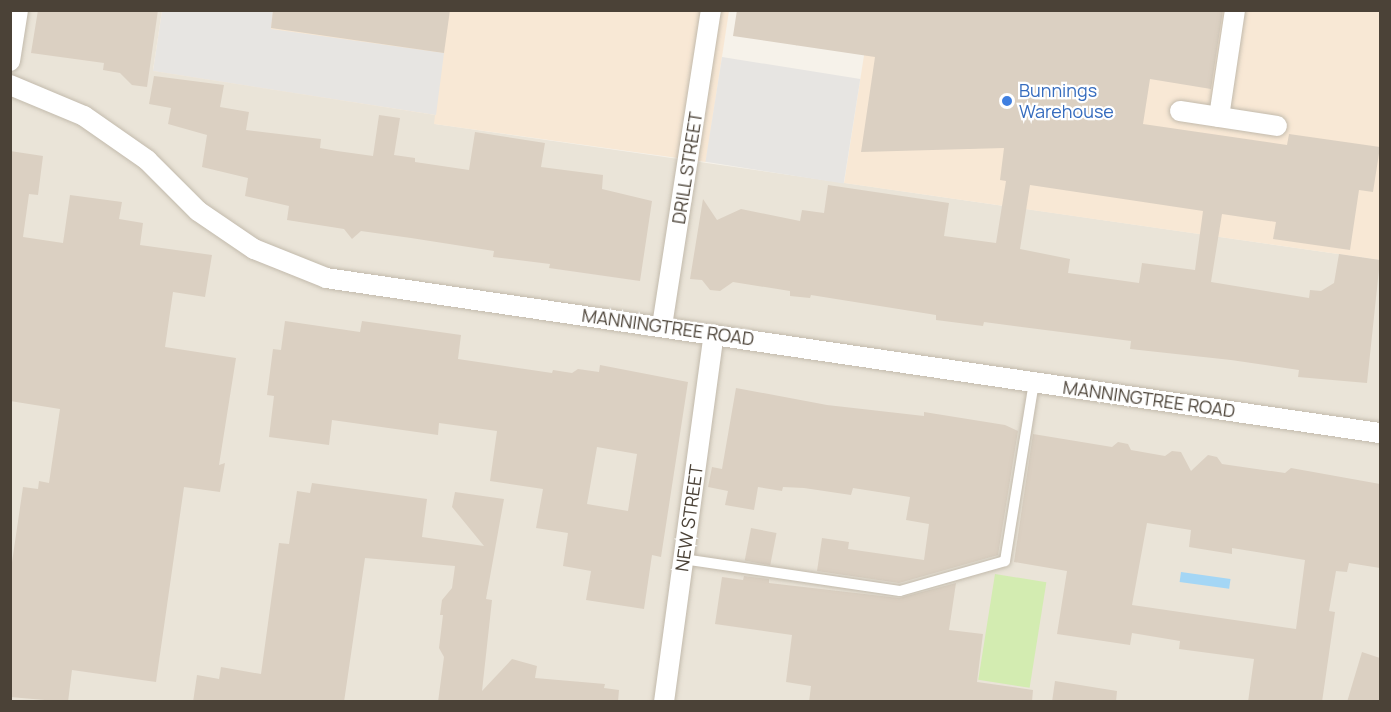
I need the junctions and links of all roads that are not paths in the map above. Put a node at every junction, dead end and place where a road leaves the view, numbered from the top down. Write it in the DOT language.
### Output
graph roads {
  1 [pos="18,10"];
  2 [pos="711,10"];
  3 [pos="1235,10"];
  4 [pos="10,61"];
  5 [pos="10,85"];
  6 [pos="1180,111"];
  7 [pos="1219,117"];
  8 [pos="1277,126"];
  9 [pos="662,326"];
  10 [pos="714,334"];
  11 [pos="1034,382"];
  12 [pos="1380,433"];
  13 [pos="683,559"];
  14 [pos="664,702"];
  1 -- 4 [label="street"];
  2 -- 9 [label="street, DRILL STREET"];
  3 -- 7 [label="street"];
  5 -- 9 [label="street, MANNINGTREE ROAD"];
  6 -- 7 [label="street"];
  7 -- 8 [label="street"];
  9 -- 10 [label="street, MANNINGTREE ROAD"];
  10 -- 11 [label="street, MANNINGTREE ROAD"];
  10 -- 13 [label="street, NEW STREET"];
  11 -- 12 [label="street, MANNINGTREE ROAD"];
  11 -- 13 [label="lane"];
  13 -- 14 [label="street, NEW STREET"];
}
